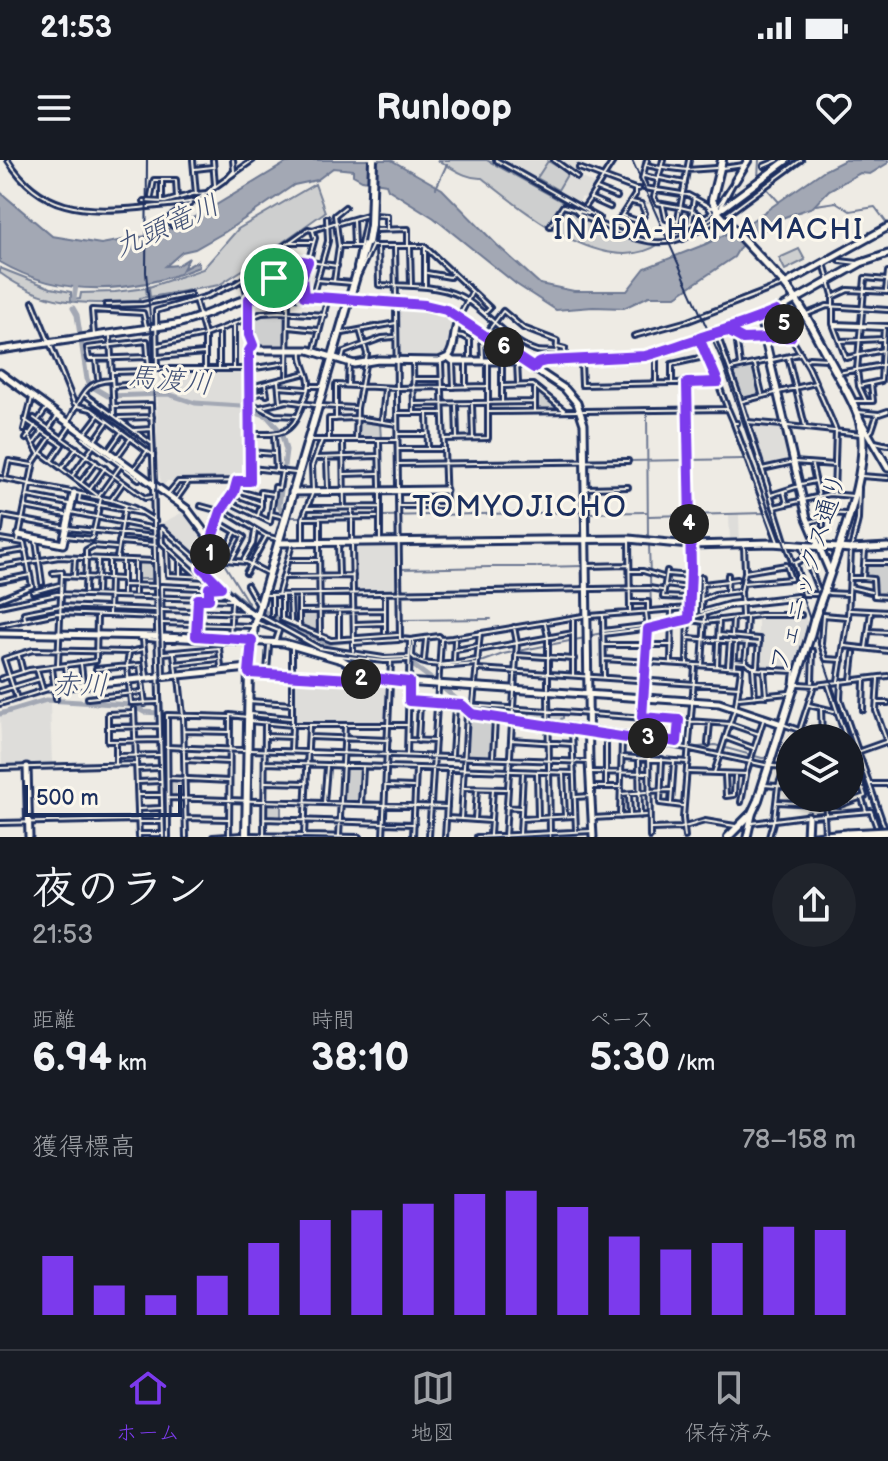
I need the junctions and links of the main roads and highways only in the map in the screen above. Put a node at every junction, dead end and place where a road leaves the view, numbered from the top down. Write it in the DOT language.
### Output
graph roads {
  1 [pos="372,160"];
  2 [pos="722,164"];
  3 [pos="888,832"];
  4 [pos="246,836"];
  5 [pos="810,836"];
  6 [pos="848,836"];
  7 [pos="728,837"];
  1 -- 4 [label="main road, bridge"];
  2 -- 7 [label="main road, フェニックス通り, bridge"];
  3 -- 6 [label="highway, bridge"];
  5 -- 6 [label="highway"];
}
